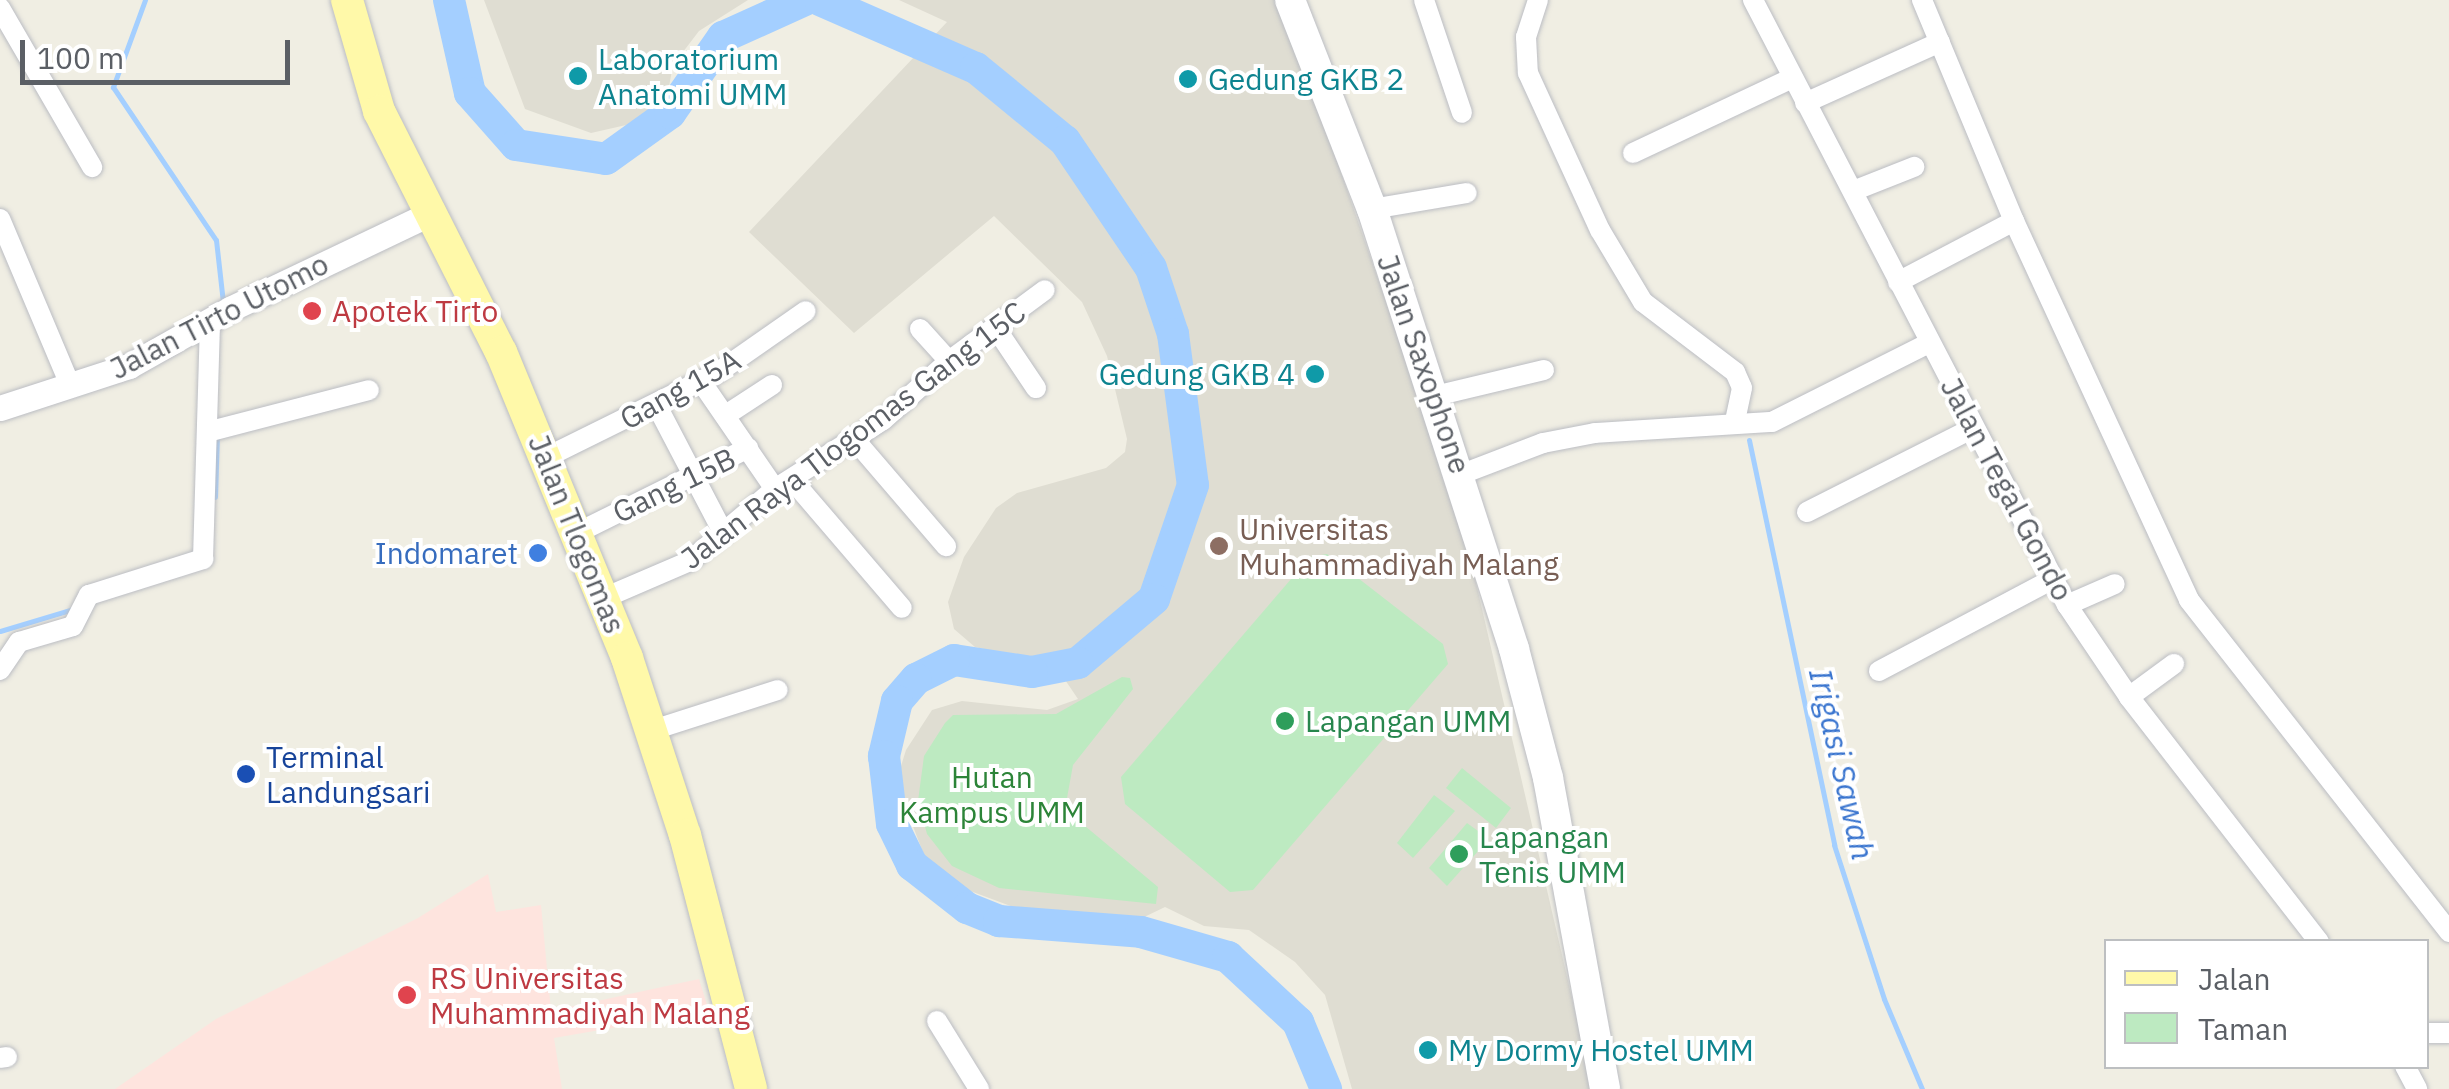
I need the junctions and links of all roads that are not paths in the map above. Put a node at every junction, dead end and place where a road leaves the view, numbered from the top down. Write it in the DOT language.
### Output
graph roads {
  1 [pos="348,0"];
  2 [pos="1290,0"];
  3 [pos="1424,0"];
  4 [pos="1538,0"];
  5 [pos="1922,0"];
  6 [pos="1757,2"];
  7 [pos="0,8"];
  8 [pos="1940,42"];
  9 [pos="1790,78"];
  10 [pos="1804,103"];
  11 [pos="1462,113"];
  12 [pos="1633,153"];
  13 [pos="92,167"];
  14 [pos="1914,167"];
  15 [pos="1853,191"];
  16 [pos="1467,193"];
  17 [pos="1372,209"];
  18 [pos="433,212"];
  19 [pos="0,218"];
  20 [pos="2014,221"];
  21 [pos="1898,282"];
  22 [pos="1045,290"];
  23 [pos="806,311"];
  24 [pos="219,315"];
  25 [pos="920,329"];
  26 [pos="996,330"];
  27 [pos="1930,343"];
  28 [pos="949,360"];
  29 [pos="1544,370"];
  30 [pos="700,380"];
  31 [pos="772,384"];
  32 [pos="70,385"];
  33 [pos="1036,388"];
  34 [pos="370,390"];
  35 [pos="1434,396"];
  36 [pos="657,406"];
  37 [pos="0,408"];
  38 [pos="726,415"];
  39 [pos="1745,423"];
  40 [pos="1971,429"];
  41 [pos="217,430"];
  42 [pos="855,440"];
  43 [pos="748,448"];
  44 [pos="547,457"];
  45 [pos="1462,474"];
  46 [pos="690,478"];
  47 [pos="784,485"];
  48 [pos="1813,509"];
  49 [pos="579,532"];
  50 [pos="724,534"];
  51 [pos="946,546"];
  52 [pos="2053,579"];
  53 [pos="2115,584"];
  54 [pos="604,598"];
  55 [pos="2067,604"];
  56 [pos="902,608"];
  57 [pos="2174,664"];
  58 [pos="1885,667"];
  59 [pos="0,670"];
  60 [pos="778,690"];
  61 [pos="2129,697"];
  62 [pos="650,731"];
  63 [pos="2449,932"];
  64 [pos="2317,939"];
  65 [pos="937,1021"];
  66 [pos="752,1089"];
  67 [pos="980,1089"];
  68 [pos="1606,1089"];
  1 -- 18 [label="main road, Jalan Tlogomas"];
  2 -- 17 [label="main road, Jalan Saxophone"];
  3 -- 11 [label="street"];
  4 -- 39 [label="street"];
  5 -- 8 [label="street"];
  6 -- 9 [label="street, Jalan Tegal Gondo"];
  7 -- 13 [label="street"];
  8 -- 10 [label="street"];
  8 -- 20 [label="street"];
  9 -- 10 [label="street, Jalan Tegal Gondo"];
  9 -- 12 [label="street"];
  10 -- 15 [label="street, Jalan Tegal Gondo"];
  14 -- 15 [label="street"];
  15 -- 21 [label="street, Jalan Tegal Gondo"];
  16 -- 17 [label="street"];
  17 -- 35 [label="main road, Jalan Saxophone"];
  18 -- 24 [label="street, Jalan Tirto Utomo"];
  18 -- 44 [label="main road, Jalan Tlogomas"];
  19 -- 32 [label="street"];
  20 -- 21 [label="street"];
  20 -- 63 [label="street"];
  21 -- 27 [label="street, Jalan Tegal Gondo"];
  22 -- 26 [label="street, Jalan Raya Tlogomas Gang 15C"];
  23 -- 30 [label="street, Gang 15A"];
  24 -- 32 [label="street, Jalan Tirto Utomo"];
  24 -- 41 [label="street"];
  25 -- 28 [label="street"];
  26 -- 28 [label="street, Jalan Raya Tlogomas Gang 15C"];
  26 -- 33 [label="street"];
  27 -- 39 [label="street"];
  27 -- 40 [label="street, Jalan Tegal Gondo"];
  28 -- 42 [label="street, Jalan Raya Tlogomas Gang 15C"];
  29 -- 35 [label="street"];
  30 -- 36 [label="street, Gang 15A"];
  30 -- 38 [label="street, Gang 15B"];
  31 -- 38 [label="street"];
  32 -- 37 [label="street, Jalan Tirto Utomo"];
  34 -- 41 [label="street"];
  35 -- 45 [label="main road, Jalan Saxophone"];
  36 -- 44 [label="street, Gang 15A"];
  36 -- 46 [label="street"];
  38 -- 43 [label="street, Gang 15B"];
  39 -- 45 [label="street"];
  40 -- 48 [label="street"];
  40 -- 52 [label="street, Jalan Tegal Gondo"];
  41 -- 59 [label="street"];
  42 -- 47 [label="street, Jalan Raya Tlogomas Gang 15C"];
  42 -- 51 [label="street"];
  43 -- 46 [label="street, Gang 15B"];
  43 -- 47 [label="street"];
  44 -- 49 [label="main road, Jalan Tlogomas"];
  45 -- 68 [label="main road, Jalan Saxophone"];
  46 -- 49 [label="street, Gang 15B"];
  46 -- 50 [label="street"];
  47 -- 50 [label="street, Jalan Raya Tlogomas Gang 15C"];
  47 -- 56 [label="street"];
  49 -- 54 [label="main road, Jalan Tlogomas"];
  50 -- 54 [label="street, Jalan Raya Tlogomas Gang 15C"];
  52 -- 55 [label="street, Jalan Tegal Gondo"];
  52 -- 58 [label="street"];
  53 -- 55 [label="street"];
  54 -- 62 [label="main road, Jalan Tlogomas"];
  55 -- 61 [label="street, Jalan Tegal Gondo"];
  57 -- 61 [label="street"];
  60 -- 62 [label="street"];
  61 -- 64 [label="street, Jalan Tegal Gondo"];
  62 -- 66 [label="main road, Jalan Tlogomas"];
  65 -- 67 [label="street"];
}
